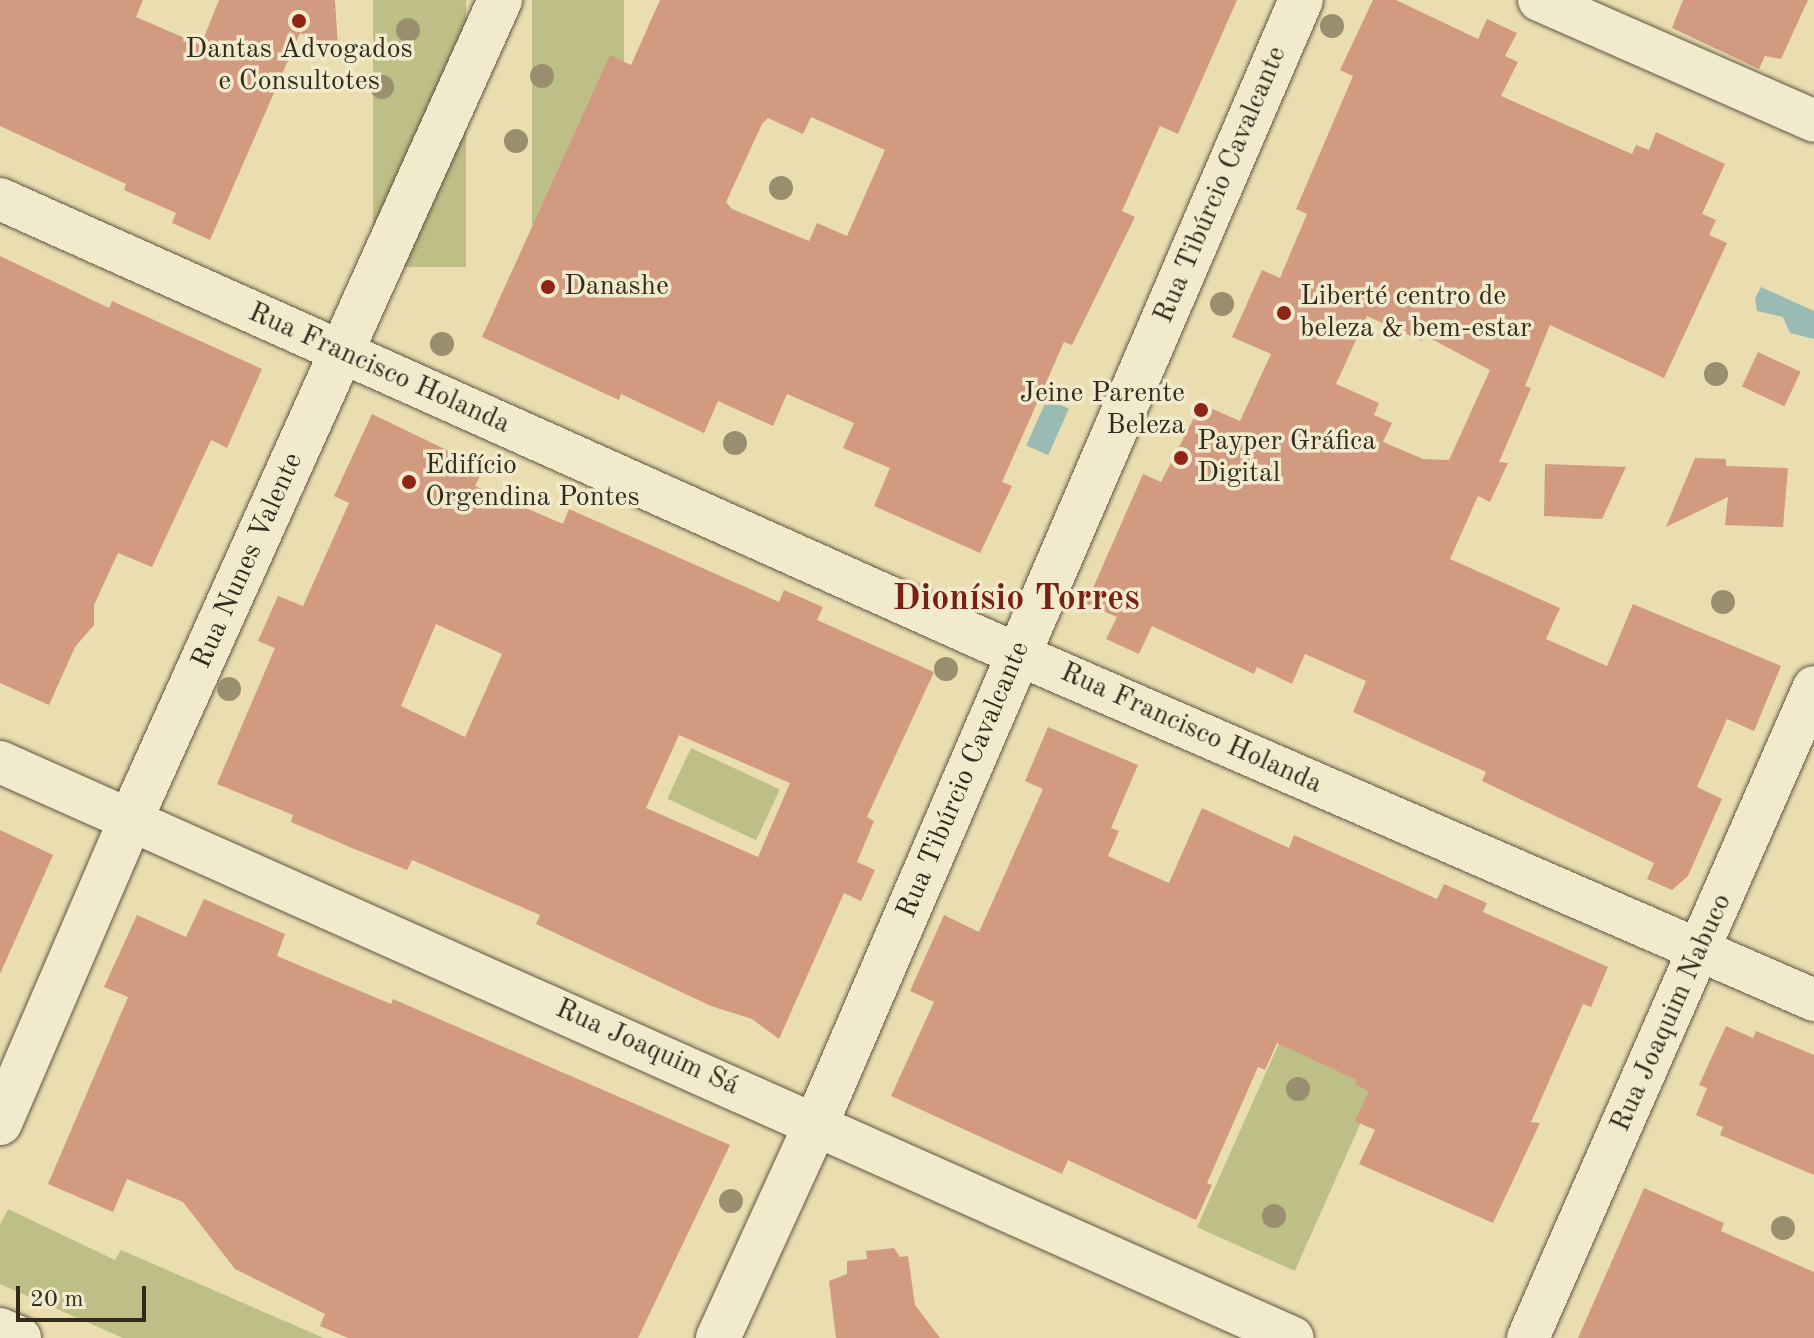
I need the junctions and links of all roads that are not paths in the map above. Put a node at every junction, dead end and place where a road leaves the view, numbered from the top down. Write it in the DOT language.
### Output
graph roads {
  1 [pos="500,0"];
  2 [pos="1301,0"];
  3 [pos="1539,0"];
  4 [pos="1621,16"];
  5 [pos="1814,121"];
  6 [pos="0,199"];
  7 [pos="342,352"];
  8 [pos="1019,654"];
  9 [pos="1814,687"];
  10 [pos="0,762"];
  11 [pos="130,821"];
  12 [pos="1700,952"];
  13 [pos="1814,1000"];
  14 [pos="817,1122"];
  15 [pos="0,1123"];
  16 [pos="0,1329"];
  17 [pos="20,1338"];
  18 [pos="718,1338"];
  19 [pos="1293,1338"];
  20 [pos="1528,1338"];
  1 -- 7 [label="street, Rua Nunes Valente"];
  2 -- 8 [label="street, Rua Tibúrcio Cavalcante"];
  3 -- 4 [label="street"];
  4 -- 5 [label="street"];
  6 -- 7 [label="street, Rua Francisco Holanda"];
  7 -- 8 [label="street, Rua Francisco Holanda"];
  7 -- 11 [label="street, Rua Nunes Valente"];
  8 -- 12 [label="street, Rua Francisco Holanda"];
  8 -- 14 [label="street, Rua Tibúrcio Cavalcante"];
  9 -- 12 [label="street, Rua Joaquim Nabuco"];
  10 -- 11 [label="street, Rua Joaquim Sá"];
  11 -- 14 [label="street, Rua Joaquim Sá"];
  11 -- 15 [label="street, Rua Nunes Valente"];
  12 -- 13 [label="street, Rua Francisco Holanda"];
  12 -- 20 [label="street, Rua Joaquim Nabuco"];
  14 -- 18 [label="street, Rua Tibúrcio Cavalcante"];
  14 -- 19 [label="street, Rua Joaquim Sá"];
  16 -- 17 [label="street"];
}
